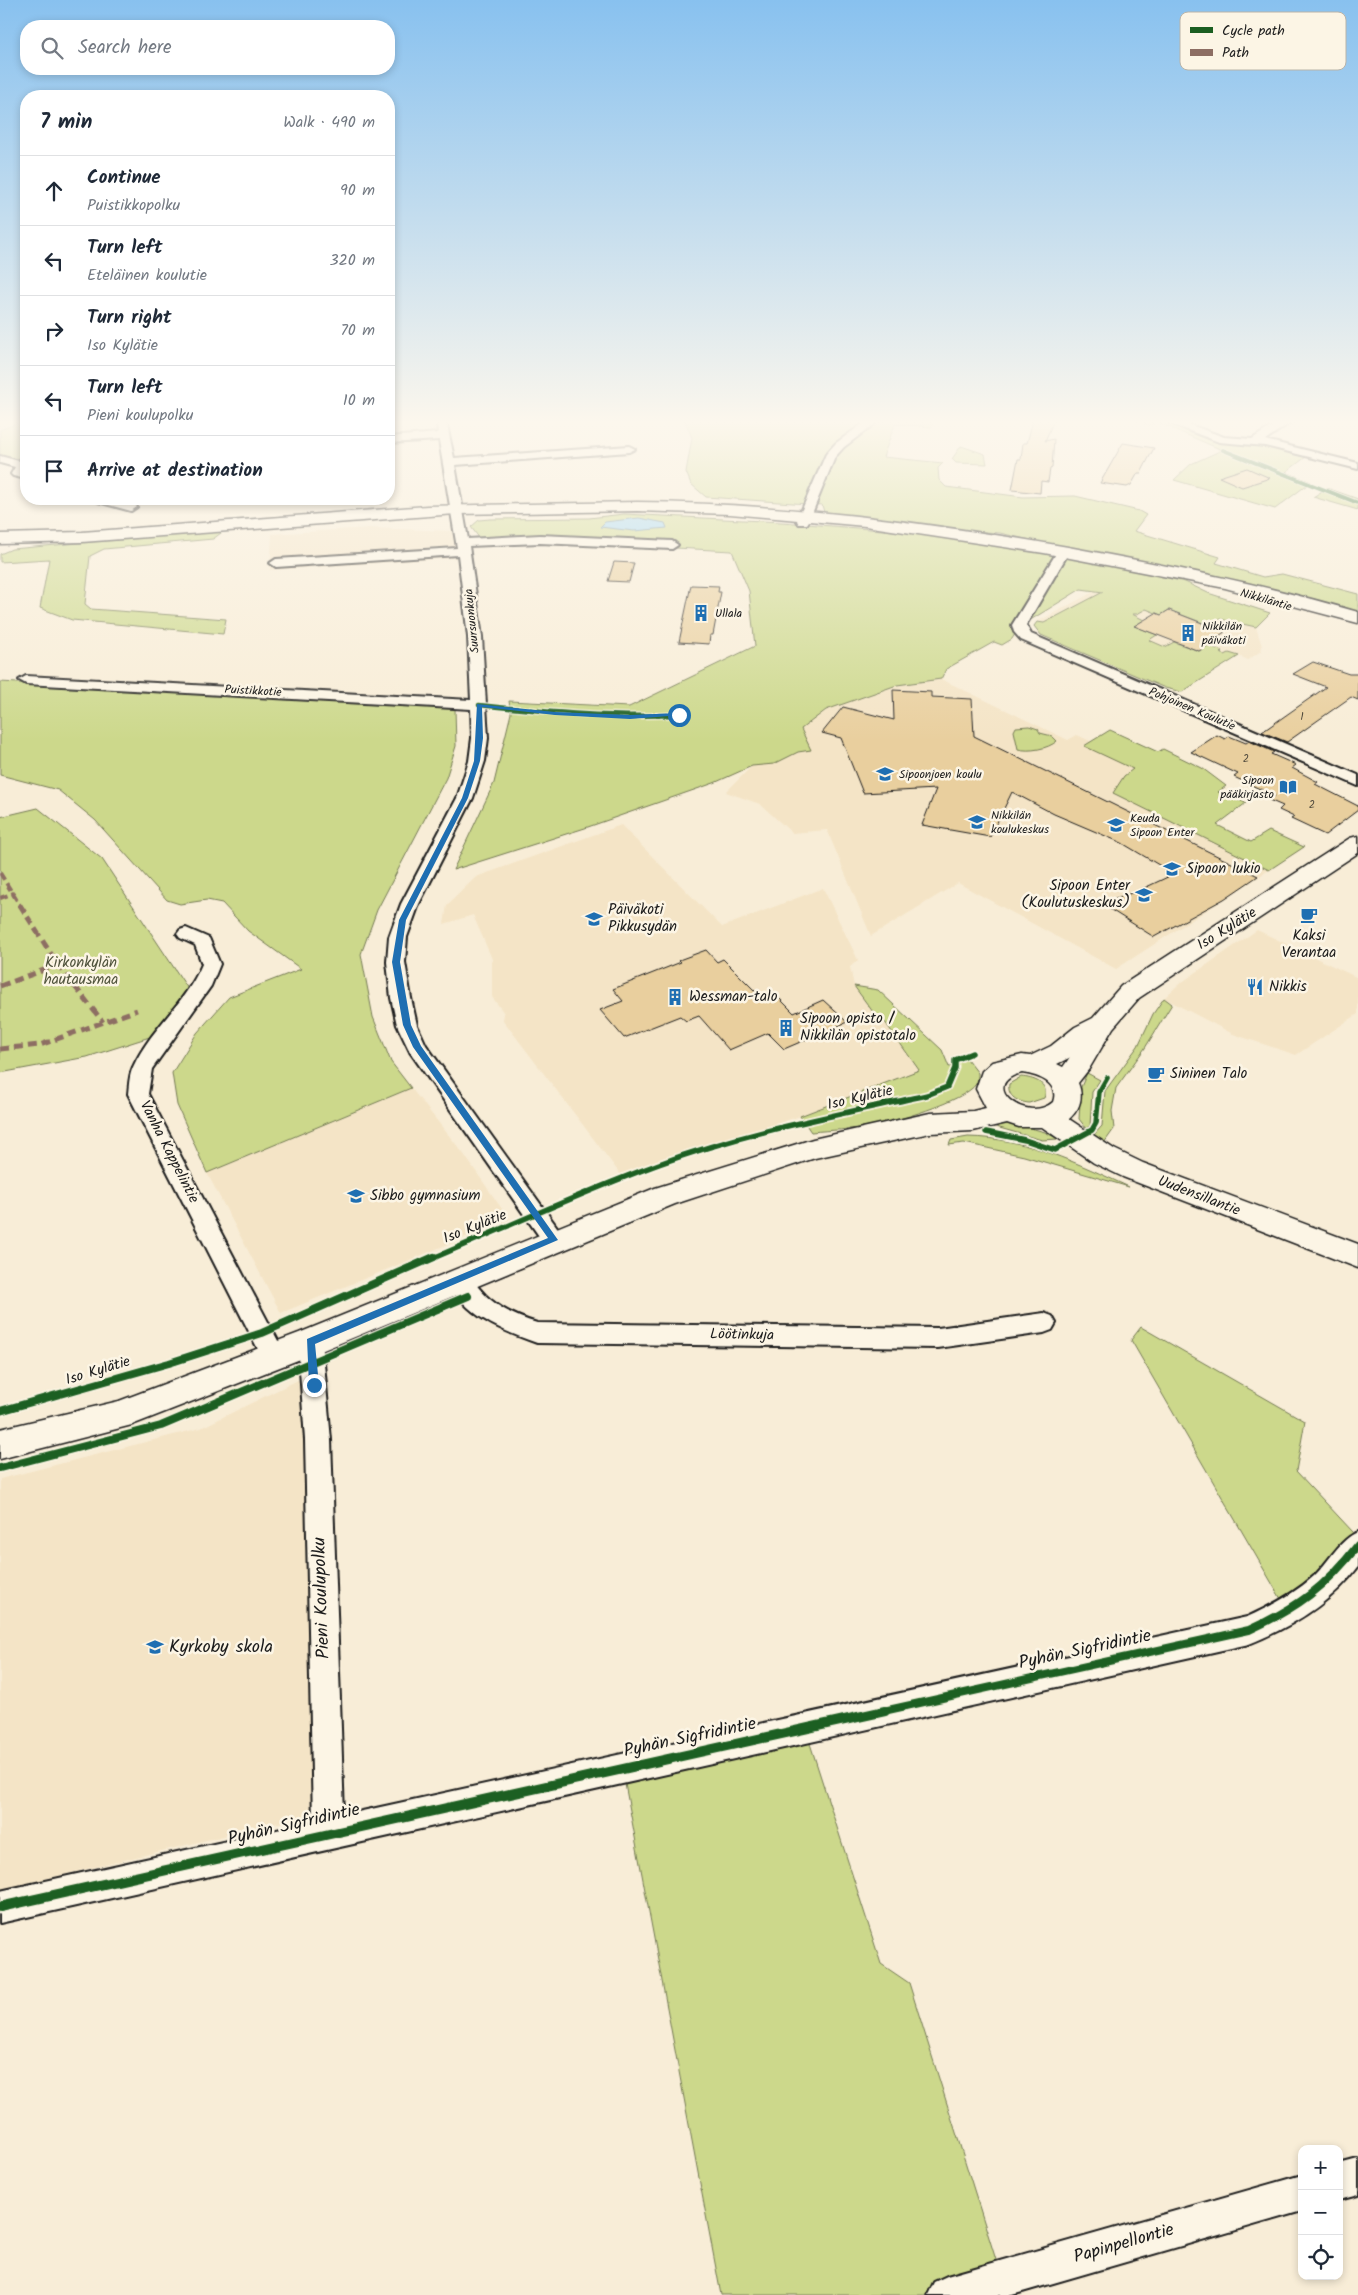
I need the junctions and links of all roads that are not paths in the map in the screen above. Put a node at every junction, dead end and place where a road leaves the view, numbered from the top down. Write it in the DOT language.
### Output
graph roads {
  1 [pos="215,527"];
  2 [pos="461,527"];
  3 [pos="895,527"];
  4 [pos="82,537"];
  5 [pos="0,539"];
  6 [pos="672,545"];
  7 [pos="464,547"];
  8 [pos="0,548"];
  9 [pos="1063,552"];
  10 [pos="276,563"];
  11 [pos="1174,573"];
  12 [pos="1358,618"];
  13 [pos="1358,626"];
  14 [pos="26,680"];
  15 [pos="480,705"];
  16 [pos="1358,781"];
  17 [pos="1356,847"];
  18 [pos="186,934"];
  19 [pos="1103,1023"];
  20 [pos="1033,1065"];
  21 [pos="1064,1082"];
  22 [pos="988,1089"];
  23 [pos="1007,1113"];
  24 [pos="1048,1118"];
  25 [pos="930,1124"];
  26 [pos="554,1240"];
  27 [pos="1358,1256"];
  28 [pos="459,1280"];
  29 [pos="1044,1323"];
  30 [pos="312,1353"];
  31 [pos="274,1356"];
  32 [pos="0,1444"];
  33 [pos="1358,1545"];
  34 [pos="329,1832"];
  35 [pos="0,1907"];
  36 [pos="1358,2177"];
  37 [pos="1343,2181"];
  38 [pos="1298,2194"];
  39 [pos="947,2295"];
  1 -- 4 [label="street, Nikkiläntie"];
  2 -- 7 [label="street, Suursuonkuja"];
  3 -- 9 [label="street, Nikkiläntie"];
  4 -- 5 [label="street, Nikkiläntie"];
  4 -- 8 [label="street, Nikkiläntie"];
  6 -- 7 [label="street"];
  7 -- 10 [label="street"];
  7 -- 15 [label="street, Suursuonkuja"];
  9 -- 11 [label="street, Nikkiläntie"];
  9 -- 16 [label="street, Pohjoinen Koulutie"];
  11 -- 12 [label="street, Nikkiläntie"];
  11 -- 13 [label="street, Nikkiläntie"];
  14 -- 15 [label="street, Puistikkotie"];
  15 -- 26 [label="street, Suursuonkuja"];
  17 -- 19 [label="street, Iso Kylätie"];
  18 -- 31 [label="street, Vanha Kappelintie"];
  19 -- 20 [label="street, Iso Kylätie"];
  19 -- 21 [label="street, Iso Kylätie"];
  20 -- 21 [label="street"];
  20 -- 22 [label="street"];
  21 -- 24 [label="street"];
  22 -- 23 [label="street"];
  22 -- 25 [label="street"];
  23 -- 24 [label="street"];
  23 -- 25 [label="street"];
  24 -- 27 [label="street, Uudensillantie"];
  25 -- 26 [label="street"];
  26 -- 28 [label="street"];
  28 -- 29 [label="street, Löötinkuja"];
  28 -- 30 [label="street"];
  30 -- 31 [label="street"];
  30 -- 34 [label="street, Pieni Koulupolku"];
  31 -- 32 [label="street"];
  33 -- 34 [label="street, Pyhän Sigfridintie"];
  34 -- 35 [label="street, Pyhän Sigfridintie"];
  36 -- 37 [label="street"];
  38 -- 39 [label="street, Papinpellontie"];
}
